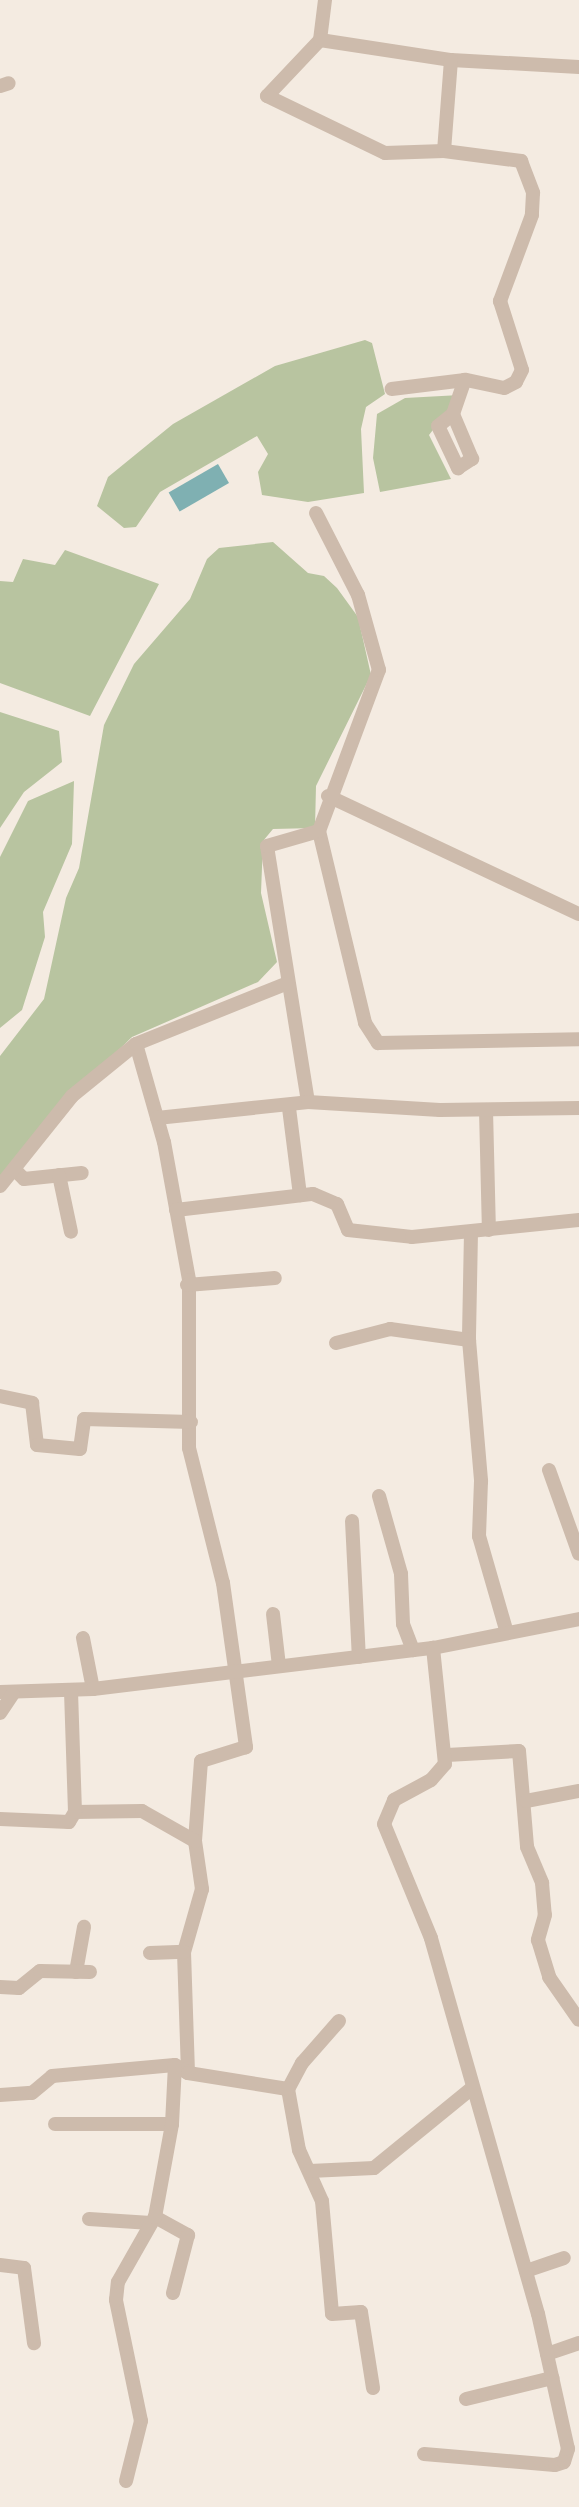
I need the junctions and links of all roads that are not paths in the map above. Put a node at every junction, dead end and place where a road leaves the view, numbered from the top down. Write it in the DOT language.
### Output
graph roads {
  1 [pos="325,0"];
  2 [pos="320,40"];
  3 [pos="451,60"];
  4 [pos="579,67"];
  5 [pos="444,151"];
  6 [pos="465,380"];
  7 [pos="392,390"];
  8 [pos="453,414"];
  9 [pos="316,513"];
  10 [pos="328,796"];
  11 [pos="319,831"];
  12 [pos="579,914"];
  13 [pos="285,984"];
  14 [pos="579,1039"];
  15 [pos="136,1044"];
  16 [pos="308,1102"];
  17 [pos="289,1108"];
  18 [pos="579,1108"];
  19 [pos="486,1110"];
  20 [pos="157,1118"];
  21 [pos="14,1169"];
  22 [pos="82,1173"];
  23 [pos="59,1175"];
  24 [pos="0,1186"];
  25 [pos="300,1195"];
  26 [pos="176,1210"];
  27 [pos="579,1220"];
  28 [pos="489,1230"];
  29 [pos="71,1231"];
  30 [pos="471,1232"];
  31 [pos="275,1278"];
  32 [pos="187,1285"];
  33 [pos="469,1339"];
  34 [pos="336,1343"];
  35 [pos="0,1396"];
  36 [pos="191,1422"];
  37 [pos="549,1470"];
  38 [pos="379,1496"];
  39 [pos="352,1521"];
  40 [pos="579,1553"];
  41 [pos="273,1614"];
  42 [pos="579,1619"];
  43 [pos="507,1633"];
  44 [pos="83,1638"];
  45 [pos="433,1648"];
  46 [pos="413,1650"];
  47 [pos="359,1657"];
  48 [pos="279,1667"];
  49 [pos="237,1672"];
  50 [pos="93,1689"];
  51 [pos="71,1690"];
  52 [pos="7,1693"];
  53 [pos="0,1713"];
  54 [pos="447,1755"];
  55 [pos="579,1791"];
  56 [pos="526,1801"];
  57 [pos="75,1812"];
  58 [pos="0,1819"];
  59 [pos="195,1842"];
  60 [pos="84,1927"];
  61 [pos="184,1952"];
  62 [pos="150,1953"];
  63 [pos="0,1987"];
  64 [pos="579,2020"];
  65 [pos="339,2021"];
  66 [pos="175,2065"];
  67 [pos="188,2073"];
  68 [pos="288,2089"];
  69 [pos="471,2089"];
  70 [pos="0,2095"];
  71 [pos="55,2124"];
  72 [pos="172,2124"];
  73 [pos="310,2171"];
  74 [pos="89,2219"];
  75 [pos="153,2220"];
  76 [pos="564,2258"];
  77 [pos="0,2265"];
  78 [pos="526,2271"];
  79 [pos="173,2292"];
  80 [pos="34,2343"];
  81 [pos="579,2343"];
  82 [pos="547,2354"];
  83 [pos="552,2378"];
  84 [pos="373,2388"];
  85 [pos="466,2399"];
  86 [pos="424,2454"];
  87 [pos="126,2481"];
  1 -- 2 [label="street"];
  2 -- 3 [label="street"];
  2 -- 5 [label="street"];
  3 -- 4 [label="street"];
  3 -- 5 [label="street"];
  5 -- 6 [label="street"];
  6 -- 7 [label="street"];
  6 -- 8 [label="street"];
  9 -- 10 [label="street"];
  10 -- 11 [label="street"];
  10 -- 12 [label="street"];
  11 -- 13 [label="street"];
  11 -- 14 [label="street"];
  13 -- 15 [label="street"];
  13 -- 16 [label="street"];
  15 -- 20 [label="street"];
  15 -- 21 [label="street"];
  16 -- 17 [label="street"];
  16 -- 19 [label="street"];
  17 -- 20 [label="street"];
  17 -- 25 [label="street"];
  18 -- 19 [label="street"];
  19 -- 28 [label="street"];
  20 -- 26 [label="street"];
  21 -- 23 [label="street"];
  21 -- 24 [label="street"];
  22 -- 23 [label="street"];
  23 -- 29 [label="street"];
  25 -- 26 [label="street"];
  25 -- 30 [label="street"];
  26 -- 32 [label="street"];
  27 -- 28 [label="street"];
  28 -- 30 [label="street"];
  30 -- 33 [label="street"];
  31 -- 32 [label="street"];
  32 -- 36 [label="street"];
  33 -- 34 [label="street"];
  33 -- 43 [label="street"];
  35 -- 36 [label="street"];
  36 -- 49 [label="street"];
  37 -- 40 [label="street"];
  38 -- 46 [label="street"];
  39 -- 47 [label="street"];
  41 -- 48 [label="street"];
  42 -- 43 [label="street"];
  43 -- 45 [label="street"];
  44 -- 50 [label="street"];
  45 -- 46 [label="street"];
  45 -- 54 [label="street"];
  46 -- 47 [label="street"];
  47 -- 48 [label="street"];
  48 -- 49 [label="street"];
  49 -- 50 [label="street"];
  49 -- 59 [label="street"];
  50 -- 51 [label="street"];
  51 -- 52 [label="street"];
  51 -- 57 [label="street"];
  52 -- 53 [label="street"];
  54 -- 56 [label="street"];
  54 -- 69 [label="street"];
  55 -- 56 [label="street"];
  56 -- 64 [label="street"];
  57 -- 58 [label="street"];
  57 -- 59 [label="street"];
  59 -- 61 [label="street"];
  60 -- 63 [label="street"];
  61 -- 62 [label="street"];
  61 -- 67 [label="street"];
  65 -- 68 [label="street"];
  66 -- 67 [label="street"];
  66 -- 70 [label="street"];
  66 -- 72 [label="street"];
  67 -- 68 [label="street"];
  68 -- 73 [label="street"];
  69 -- 73 [label="street"];
  69 -- 78 [label="street"];
  71 -- 72 [label="street"];
  72 -- 75 [label="street"];
  73 -- 84 [label="street"];
  74 -- 75 [label="street"];
  75 -- 79 [label="street"];
  75 -- 87 [label="street"];
  76 -- 78 [label="street"];
  77 -- 80 [label="street"];
  78 -- 82 [label="street"];
  81 -- 82 [label="street"];
  82 -- 83 [label="street"];
  83 -- 85 [label="street"];
  83 -- 86 [label="street"];
}
